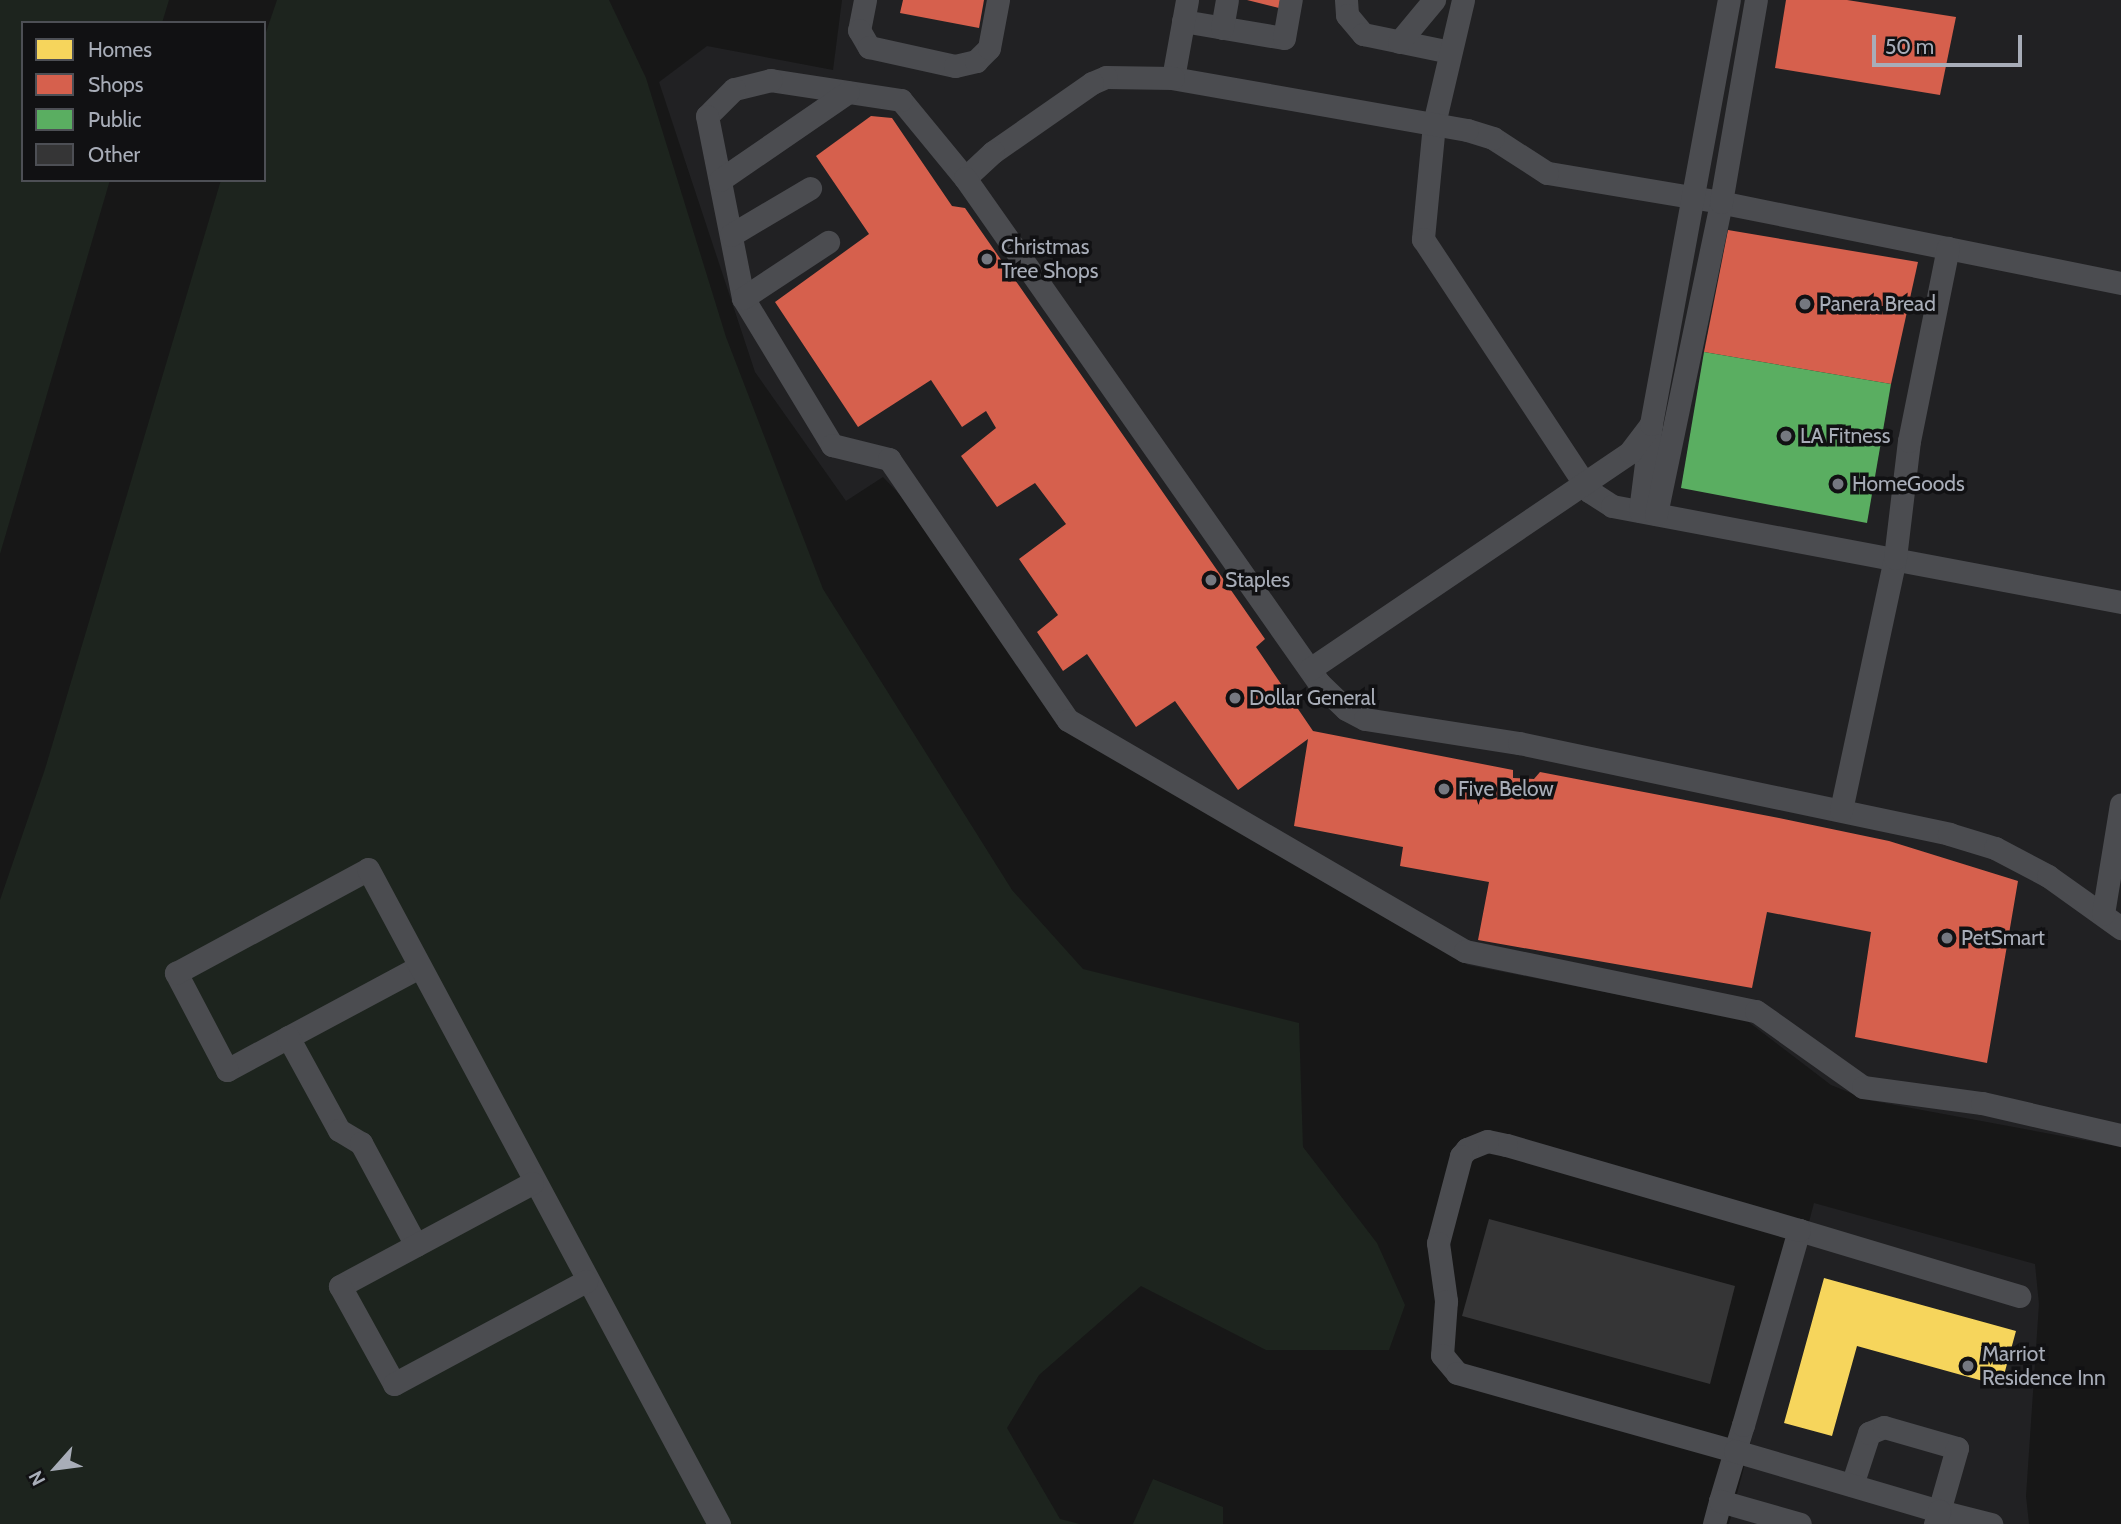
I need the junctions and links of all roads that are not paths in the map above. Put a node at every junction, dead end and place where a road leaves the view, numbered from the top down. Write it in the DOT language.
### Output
graph roads {
  1 [pos="865,0"];
  2 [pos="998,0"];
  3 [pos="1227,0"];
  4 [pos="1346,0"];
  5 [pos="1434,0"];
  6 [pos="1463,0"];
  7 [pos="1729,0"];
  8 [pos="1756,0"];
  9 [pos="1289,6"];
  10 [pos="1185,11"];
  11 [pos="1222,28"];
  12 [pos="1399,42"];
  13 [pos="1450,52"];
  14 [pos="1173,78"];
  15 [pos="848,92"];
  16 [pos="1434,124"];
  17 [pos="965,178"];
  18 [pos="720,180"];
  19 [pos="810,188"];
  20 [pos="1690,197"];
  21 [pos="1721,202"];
  22 [pos="731,235"];
  23 [pos="828,242"];
  24 [pos="1948,248"];
  25 [pos="2121,283"];
  26 [pos="743,298"];
  27 [pos="1663,352"];
  28 [pos="1688,356"];
  29 [pos="1651,424"];
  30 [pos="1582,481"];
  31 [pos="1648,512"];
  32 [pos="1895,558"];
  33 [pos="2121,602"];
  34 [pos="1310,669"];
  35 [pos="2121,804"];
  36 [pos="1841,810"];
  37 [pos="2112,921"];
  38 [pos="419,967"];
  39 [pos="288,1037"];
  40 [pos="2121,1135"];
  41 [pos="532,1183"];
  42 [pos="1799,1230"];
  43 [pos="416,1245"];
  44 [pos="586,1281"];
  45 [pos="2019,1297"];
  46 [pos="1735,1451"];
  47 [pos="1852,1485"];
  48 [pos="1720,1501"];
  49 [pos="1937,1517"];
  50 [pos="719,1524"];
  51 [pos="1714,1524"];
  52 [pos="1800,1524"];
  53 [pos="1991,1524"];
  1 -- 2 [label="street"];
  3 -- 11 [label="street"];
  4 -- 12 [label="street"];
  5 -- 12 [label="street"];
  6 -- 13 [label="street"];
  7 -- 20 [label="street"];
  8 -- 21 [label="street"];
  9 -- 11 [label="street"];
  10 -- 11 [label="street"];
  10 -- 14 [label="street"];
  12 -- 13 [label="street"];
  13 -- 16 [label="street"];
  14 -- 16 [label="street"];
  14 -- 17 [label="street"];
  15 -- 17 [label="street"];
  15 -- 18 [label="street"];
  15 -- 18 [label="street"];
  16 -- 20 [label="street"];
  16 -- 30 [label="street"];
  17 -- 34 [label="street"];
  18 -- 22 [label="street"];
  19 -- 22 [label="street"];
  20 -- 21 [label="street"];
  20 -- 27 [label="street"];
  21 -- 24 [label="street"];
  21 -- 28 [label="street"];
  22 -- 26 [label="street"];
  23 -- 26 [label="street"];
  24 -- 25 [label="street"];
  24 -- 32 [label="street"];
  26 -- 40 [label="street"];
  27 -- 28 [label="street"];
  27 -- 29 [label="street"];
  28 -- 31 [label="street"];
  29 -- 30 [label="street"];
  29 -- 31 [label="street"];
  30 -- 31 [label="street"];
  30 -- 34 [label="street"];
  31 -- 32 [label="street"];
  32 -- 33 [label="street"];
  32 -- 36 [label="street"];
  34 -- 36 [label="street"];
  35 -- 37 [label="street"];
  36 -- 37 [label="street"];
  38 -- 39 [label="street"];
  38 -- 39 [label="street"];
  38 -- 41 [label="street"];
  39 -- 43 [label="street"];
  41 -- 43 [label="street"];
  41 -- 44 [label="street"];
  42 -- 45 [label="street"];
  42 -- 46 [label="street"];
  42 -- 46 [label="street"];
  43 -- 44 [label="street"];
  44 -- 50 [label="street"];
  46 -- 47 [label="street"];
  46 -- 48 [label="street"];
  47 -- 49 [label="street"];
  47 -- 49 [label="street"];
  48 -- 51 [label="street"];
  48 -- 52 [label="street"];
  49 -- 53 [label="street"];
}
